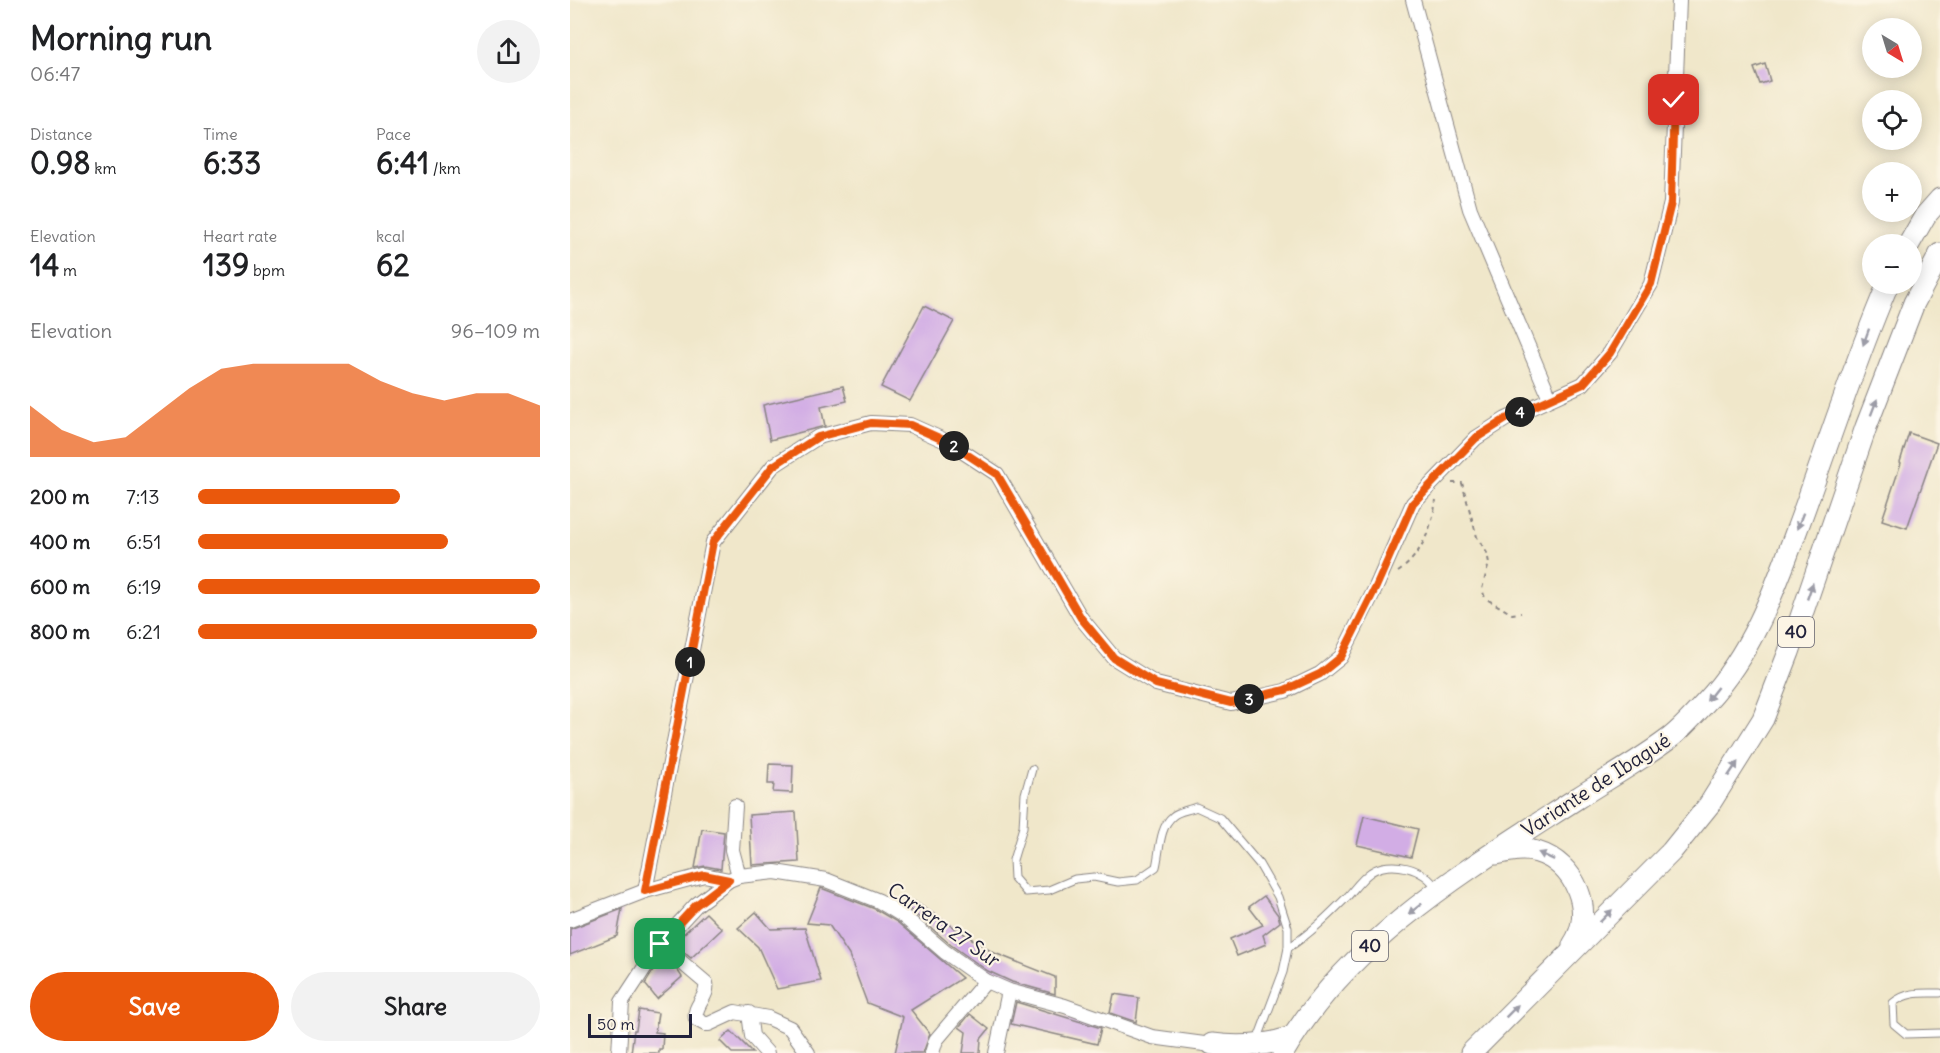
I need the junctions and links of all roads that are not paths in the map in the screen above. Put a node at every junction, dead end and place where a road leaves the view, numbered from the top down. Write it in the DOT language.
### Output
graph roads {
  1 [pos="1413,0"];
  2 [pos="1679,0"];
  3 [pos="1940,199"];
  4 [pos="1915,234"];
  5 [pos="1940,254"];
  6 [pos="1884,294"];
  7 [pos="1550,398"];
  8 [pos="1032,769"];
  9 [pos="735,806"];
  10 [pos="1479,861"];
  11 [pos="734,878"];
  12 [pos="645,891"];
  13 [pos="1436,892"];
  14 [pos="570,920"];
  15 [pos="660,944"];
  16 [pos="1288,948"];
  17 [pos="1565,958"];
  18 [pos="986,981"];
  19 [pos="1009,991"];
  20 [pos="1940,993"];
  21 [pos="749,1013"];
  22 [pos="1940,1033"];
  23 [pos="1288,1045"];
  24 [pos="1218,1049"];
  25 [pos="1247,1050"];
  26 [pos="619,1053"];
  27 [pos="767,1053"];
  28 [pos="808,1053"];
  29 [pos="932,1053"];
  30 [pos="996,1053"];
  31 [pos="1471,1053"];
  1 -- 7 [label="street"];
  2 -- 7 [label="street"];
  3 -- 4 [label="highway"];
  17 -- 5 [label="highway, 40, one-way"];
  6 -- 10 [label="highway, Variante de Ibagué / 40, one-way"];
  7 -- 12 [label="street"];
  8 -- 16 [label="lane"];
  9 -- 11 [label="street"];
  10 -- 13 [label="highway, Variante de Ibagué / 40"];
  17 -- 10 [label="highway, one-way"];
  11 -- 12 [label="street, Carrera 27 Sur"];
  11 -- 15 [label="street"];
  11 -- 18 [label="street, Carrera 27 Sur"];
  12 -- 14 [label="street, Carrera 27 Sur"];
  13 -- 16 [label="lane"];
  13 -- 23 [label="highway, Variante de Ibagué / 40, one-way"];
  15 -- 21 [label="street"];
  15 -- 26 [label="street"];
  16 -- 25 [label="lane"];
  31 -- 17 [label="highway, 40, one-way"];
  18 -- 19 [label="street, Carrera 27 Sur"];
  18 -- 29 [label="street"];
  19 -- 24 [label="street, Carrera 27 Sur"];
  19 -- 30 [label="street"];
  20 -- 22 [label="lane"];
  21 -- 27 [label="street"];
  21 -- 28 [label="street"];
  23 -- 25 [label="highway"];
  24 -- 25 [label="highway"];
}
